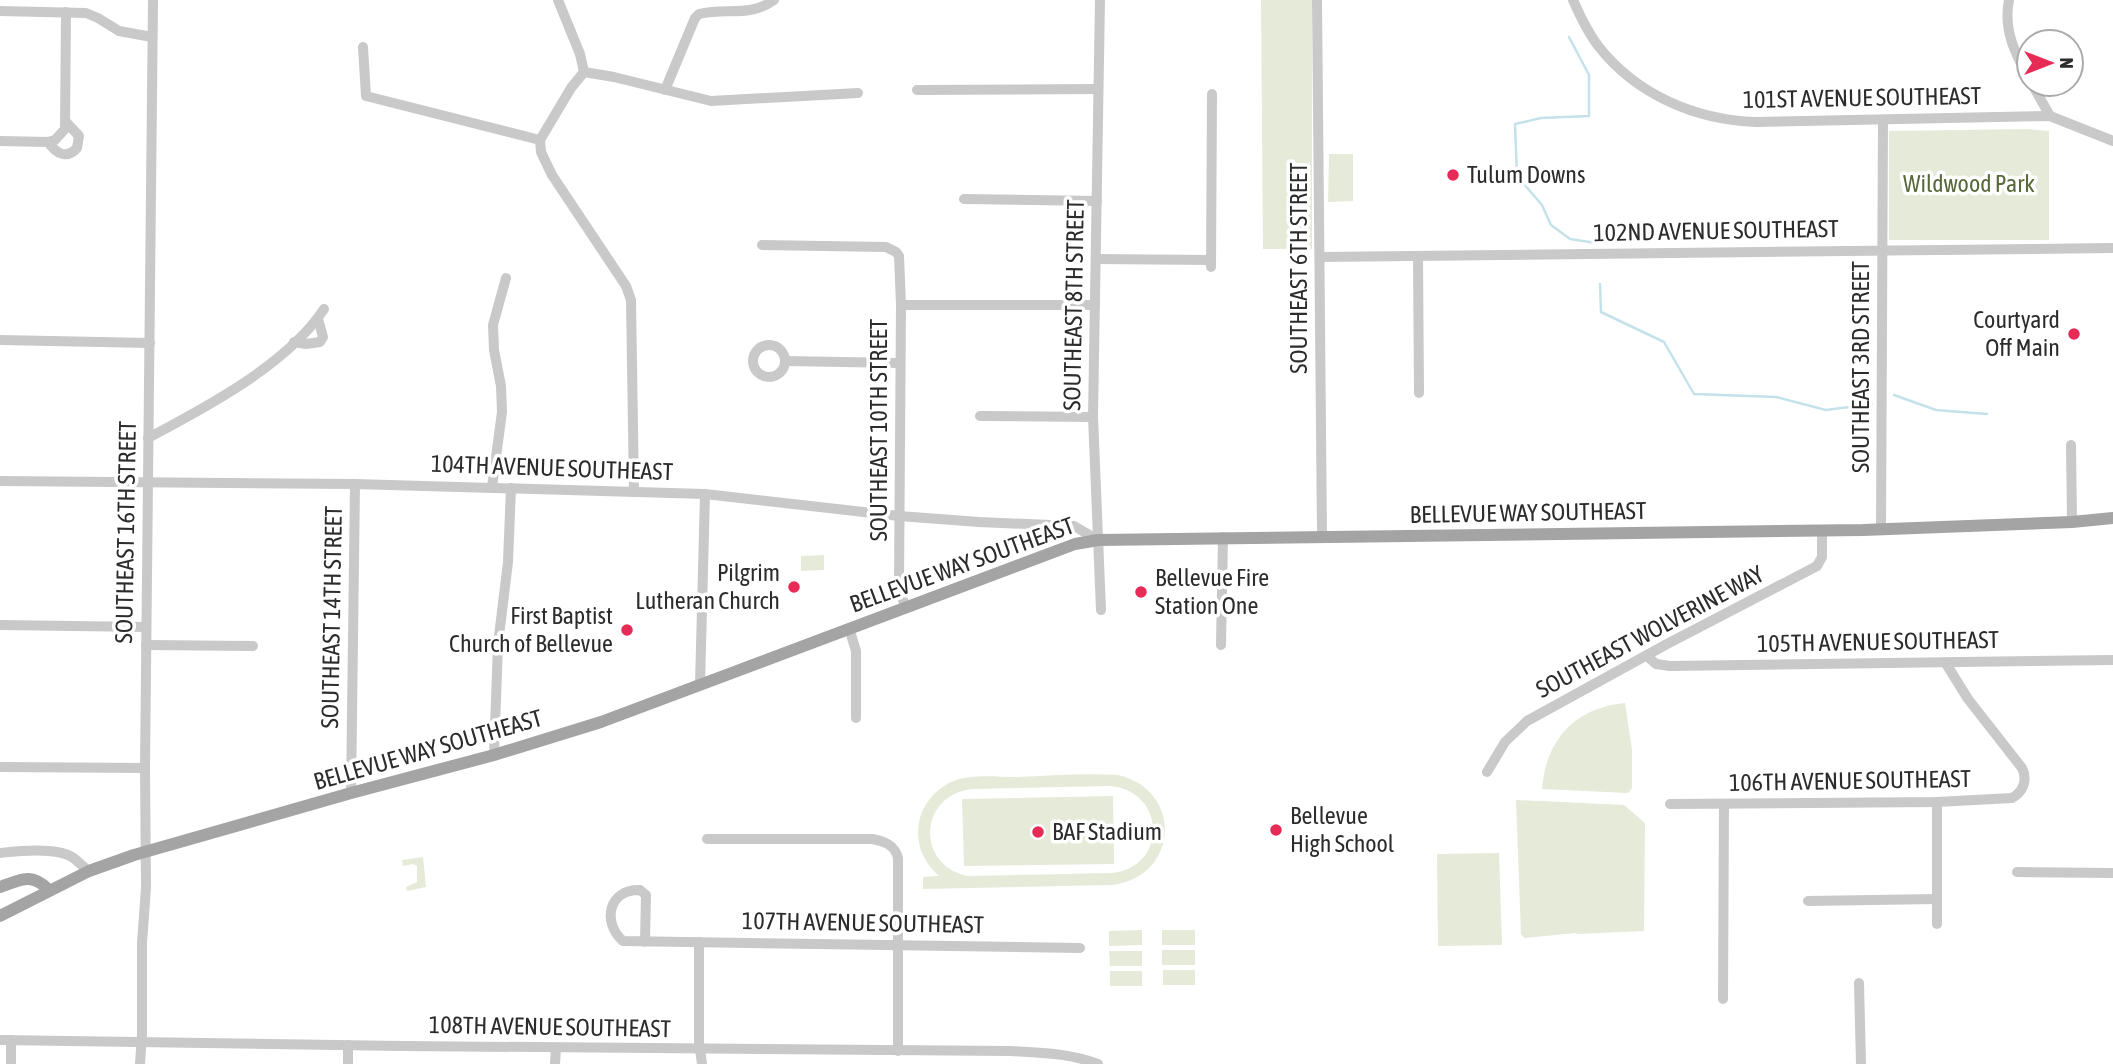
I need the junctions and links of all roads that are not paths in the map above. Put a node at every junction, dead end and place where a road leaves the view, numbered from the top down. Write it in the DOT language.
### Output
graph roads {
  1 [pos="153,0"];
  2 [pos="558,0"];
  3 [pos="774,0"];
  4 [pos="1100,0"];
  5 [pos="1317,0"];
  6 [pos="1573,0"];
  7 [pos="2009,0"];
  8 [pos="0,11"];
  9 [pos="66,12"];
  10 [pos="152,37"];
  11 [pos="363,47"];
  12 [pos="2015,52"];
  13 [pos="583,72"];
  14 [pos="1098,89"];
  15 [pos="665,90"];
  16 [pos="917,90"];
  17 [pos="858,93"];
  18 [pos="1212,94"];
  19 [pos="2040,98"];
  20 [pos="2050,116"];
  21 [pos="1883,120"];
  22 [pos="65,121"];
  23 [pos="540,140"];
  24 [pos="0,141"];
  25 [pos="2113,141"];
  26 [pos="48,142"];
  27 [pos="964,199"];
  28 [pos="1097,201"];
  29 [pos="762,245"];
  30 [pos="2113,248"];
  31 [pos="1883,250"];
  32 [pos="1418,256"];
  33 [pos="1320,257"];
  34 [pos="1096,259"];
  35 [pos="506,278"];
  36 [pos="901,305"];
  37 [pos="1095,305"];
  38 [pos="324,309"];
  39 [pos="318,319"];
  40 [pos="0,340"];
  41 [pos="294,342"];
  42 [pos="150,343"];
  43 [pos="785,361"];
  44 [pos="900,363"];
  45 [pos="1419,393"];
  46 [pos="980,416"];
  47 [pos="1093,417"];
  48 [pos="148,438"];
  49 [pos="2071,445"];
  50 [pos="0,481"];
  51 [pos="148,481"];
  52 [pos="355,484"];
  53 [pos="492,487"];
  54 [pos="510,488"];
  55 [pos="634,492"];
  56 [pos="705,494"];
  57 [pos="899,516"];
  58 [pos="2113,518"];
  59 [pos="2072,522"];
  60 [pos="1881,530"];
  61 [pos="1822,531"];
  62 [pos="1322,536"];
  63 [pos="1223,537"];
  64 [pos="1098,540"];
  65 [pos="906,608"];
  66 [pos="1101,610"];
  67 [pos="0,625"];
  68 [pos="146,627"];
  69 [pos="849,628"];
  70 [pos="146,645"];
  71 [pos="1221,645"];
  72 [pos="253,646"];
  73 [pos="1647,656"];
  74 [pos="2113,660"];
  75 [pos="1945,662"];
  76 [pos="699,685"];
  77 [pos="856,718"];
  78 [pos="494,755"];
  79 [pos="0,767"];
  80 [pos="145,768"];
  81 [pos="1487,772"];
  82 [pos="351,793"];
  83 [pos="1937,802"];
  84 [pos="1670,804"];
  85 [pos="1724,804"];
  86 [pos="707,839"];
  87 [pos="145,851"];
  88 [pos="0,853"];
  89 [pos="89,871"];
  90 [pos="2017,873"];
  91 [pos="2113,873"];
  92 [pos="0,887"];
  93 [pos="49,890"];
  94 [pos="1937,898"];
  95 [pos="1808,901"];
  96 [pos="0,916"];
  97 [pos="1937,924"];
  98 [pos="645,942"];
  99 [pos="699,943"];
  100 [pos="899,944"];
  101 [pos="1080,948"];
  102 [pos="1859,983"];
  103 [pos="1723,999"];
  104 [pos="0,1040"];
  105 [pos="11,1040"];
  106 [pos="141,1041"];
  107 [pos="348,1045"];
  108 [pos="556,1048"];
  109 [pos="701,1049"];
  110 [pos="898,1051"];
  111 [pos="11,1064"];
  112 [pos="140,1064"];
  113 [pos="348,1064"];
  114 [pos="555,1064"];
  115 [pos="702,1064"];
  116 [pos="1098,1064"];
  117 [pos="1861,1064"];
  1 -- 10 [label="street, SOUTHEAST 16TH STREET"];
  2 -- 13 [label="street"];
  3 -- 15 [label="street"];
  4 -- 14 [label="street, SOUTHEAST 8TH STREET"];
  5 -- 33 [label="street, SOUTHEAST 6TH STREET"];
  6 -- 21 [label="street, 101ST AVENUE SOUTHEAST"];
  7 -- 12 [label="street"];
  8 -- 9 [label="street"];
  9 -- 10 [label="street"];
  9 -- 22 [label="street"];
  10 -- 42 [label="street, SOUTHEAST 16TH STREET"];
  11 -- 23 [label="street"];
  13 -- 15 [label="street"];
  13 -- 23 [label="street"];
  14 -- 16 [label="street"];
  14 -- 28 [label="street, SOUTHEAST 8TH STREET"];
  15 -- 17 [label="street"];
  18 -- 34 [label="street"];
  19 -- 20 [label="street"];
  20 -- 21 [label="street, 101ST AVENUE SOUTHEAST"];
  20 -- 25 [label="street, 101ST AVENUE SOUTHEAST"];
  21 -- 31 [label="street, SOUTHEAST 3RD STREET"];
  22 -- 26 [label="street"];
  22 -- 26 [label="street"];
  23 -- 55 [label="street"];
  24 -- 26 [label="street"];
  27 -- 28 [label="street"];
  28 -- 34 [label="street, SOUTHEAST 8TH STREET"];
  29 -- 36 [label="street, SOUTHEAST 10TH STREET"];
  30 -- 31 [label="street, 102ND AVENUE SOUTHEAST"];
  31 -- 32 [label="street, 102ND AVENUE SOUTHEAST"];
  31 -- 60 [label="street, SOUTHEAST 3RD STREET"];
  32 -- 33 [label="street, 102ND AVENUE SOUTHEAST"];
  32 -- 45 [label="street"];
  33 -- 62 [label="street, SOUTHEAST 6TH STREET"];
  34 -- 37 [label="street, SOUTHEAST 8TH STREET"];
  35 -- 53 [label="street"];
  36 -- 37 [label="street"];
  36 -- 44 [label="street, SOUTHEAST 10TH STREET"];
  37 -- 47 [label="street, SOUTHEAST 8TH STREET"];
  38 -- 39 [label="street"];
  39 -- 41 [label="street"];
  39 -- 41 [label="street"];
  40 -- 42 [label="street"];
  41 -- 48 [label="street"];
  42 -- 48 [label="street, SOUTHEAST 16TH STREET"];
  43 -- 44 [label="street"];
  44 -- 57 [label="street, SOUTHEAST 10TH STREET"];
  46 -- 47 [label="street"];
  47 -- 64 [label="street, SOUTHEAST 8TH STREET"];
  48 -- 51 [label="street, SOUTHEAST 16TH STREET"];
  49 -- 59 [label="street"];
  50 -- 51 [label="street, 104TH AVENUE SOUTHEAST"];
  51 -- 52 [label="street, 104TH AVENUE SOUTHEAST"];
  51 -- 68 [label="street, SOUTHEAST 16TH STREET"];
  52 -- 53 [label="street, 104TH AVENUE SOUTHEAST"];
  52 -- 82 [label="street, SOUTHEAST 14TH STREET"];
  53 -- 54 [label="street, 104TH AVENUE SOUTHEAST"];
  54 -- 55 [label="street, 104TH AVENUE SOUTHEAST"];
  54 -- 78 [label="street"];
  55 -- 56 [label="street, 104TH AVENUE SOUTHEAST"];
  56 -- 57 [label="street, 104TH AVENUE SOUTHEAST"];
  56 -- 76 [label="street"];
  57 -- 64 [label="street, 104TH AVENUE SOUTHEAST"];
  57 -- 65 [label="street, SOUTHEAST 10TH STREET"];
  58 -- 59 [label="main road, BELLEVUE WAY SOUTHEAST"];
  59 -- 60 [label="main road, BELLEVUE WAY SOUTHEAST"];
  60 -- 61 [label="main road, BELLEVUE WAY SOUTHEAST"];
  61 -- 62 [label="main road, BELLEVUE WAY SOUTHEAST"];
  61 -- 73 [label="street, SOUTHEAST WOLVERINE WAY"];
  62 -- 63 [label="main road, BELLEVUE WAY SOUTHEAST"];
  63 -- 64 [label="main road, BELLEVUE WAY SOUTHEAST"];
  63 -- 71 [label="street"];
  64 -- 65 [label="main road, BELLEVUE WAY SOUTHEAST"];
  64 -- 66 [label="street, SOUTHEAST 8TH STREET"];
  65 -- 69 [label="main road, BELLEVUE WAY SOUTHEAST"];
  67 -- 68 [label="street"];
  68 -- 70 [label="street, SOUTHEAST 16TH STREET"];
  69 -- 76 [label="main road, BELLEVUE WAY SOUTHEAST"];
  69 -- 77 [label="street"];
  70 -- 72 [label="street"];
  70 -- 80 [label="street, SOUTHEAST 16TH STREET"];
  73 -- 75 [label="street, 105TH AVENUE SOUTHEAST"];
  73 -- 81 [label="street, SOUTHEAST WOLVERINE WAY"];
  74 -- 75 [label="street, 105TH AVENUE SOUTHEAST"];
  75 -- 83 [label="street, 106TH AVENUE SOUTHEAST"];
  76 -- 78 [label="main road, BELLEVUE WAY SOUTHEAST"];
  78 -- 82 [label="main road, BELLEVUE WAY SOUTHEAST"];
  79 -- 80 [label="street"];
  80 -- 87 [label="street, SOUTHEAST 16TH STREET"];
  82 -- 87 [label="main road, BELLEVUE WAY SOUTHEAST"];
  83 -- 85 [label="street, 106TH AVENUE SOUTHEAST"];
  83 -- 94 [label="street"];
  84 -- 85 [label="street, 106TH AVENUE SOUTHEAST"];
  85 -- 103 [label="street"];
  86 -- 100 [label="street"];
  87 -- 89 [label="main road, BELLEVUE WAY SOUTHEAST"];
  87 -- 106 [label="street, SOUTHEAST 16TH STREET"];
  88 -- 89 [label="street"];
  89 -- 93 [label="main road, BELLEVUE WAY SOUTHEAST"];
  90 -- 91 [label="street"];
  92 -- 93 [label="main road"];
  93 -- 96 [label="main road, BELLEVUE WAY SOUTHEAST"];
  94 -- 95 [label="street"];
  94 -- 97 [label="street"];
  98 -- 98 [label="street, 107TH AVENUE SOUTHEAST"];
  98 -- 99 [label="street, 107TH AVENUE SOUTHEAST"];
  99 -- 100 [label="street, 107TH AVENUE SOUTHEAST"];
  99 -- 109 [label="street"];
  100 -- 101 [label="street, 107TH AVENUE SOUTHEAST"];
  100 -- 110 [label="street"];
  102 -- 117 [label="street"];
  104 -- 105 [label="street, 108TH AVENUE SOUTHEAST"];
  105 -- 106 [label="street, 108TH AVENUE SOUTHEAST"];
  105 -- 111 [label="street"];
  106 -- 107 [label="street, 108TH AVENUE SOUTHEAST"];
  106 -- 112 [label="street, SOUTHEAST 16TH STREET"];
  107 -- 108 [label="street, 108TH AVENUE SOUTHEAST"];
  107 -- 113 [label="street"];
  108 -- 109 [label="street, 108TH AVENUE SOUTHEAST"];
  108 -- 114 [label="street"];
  109 -- 110 [label="street, 108TH AVENUE SOUTHEAST"];
  109 -- 115 [label="street"];
  110 -- 116 [label="street, 108TH AVENUE SOUTHEAST"];
}
